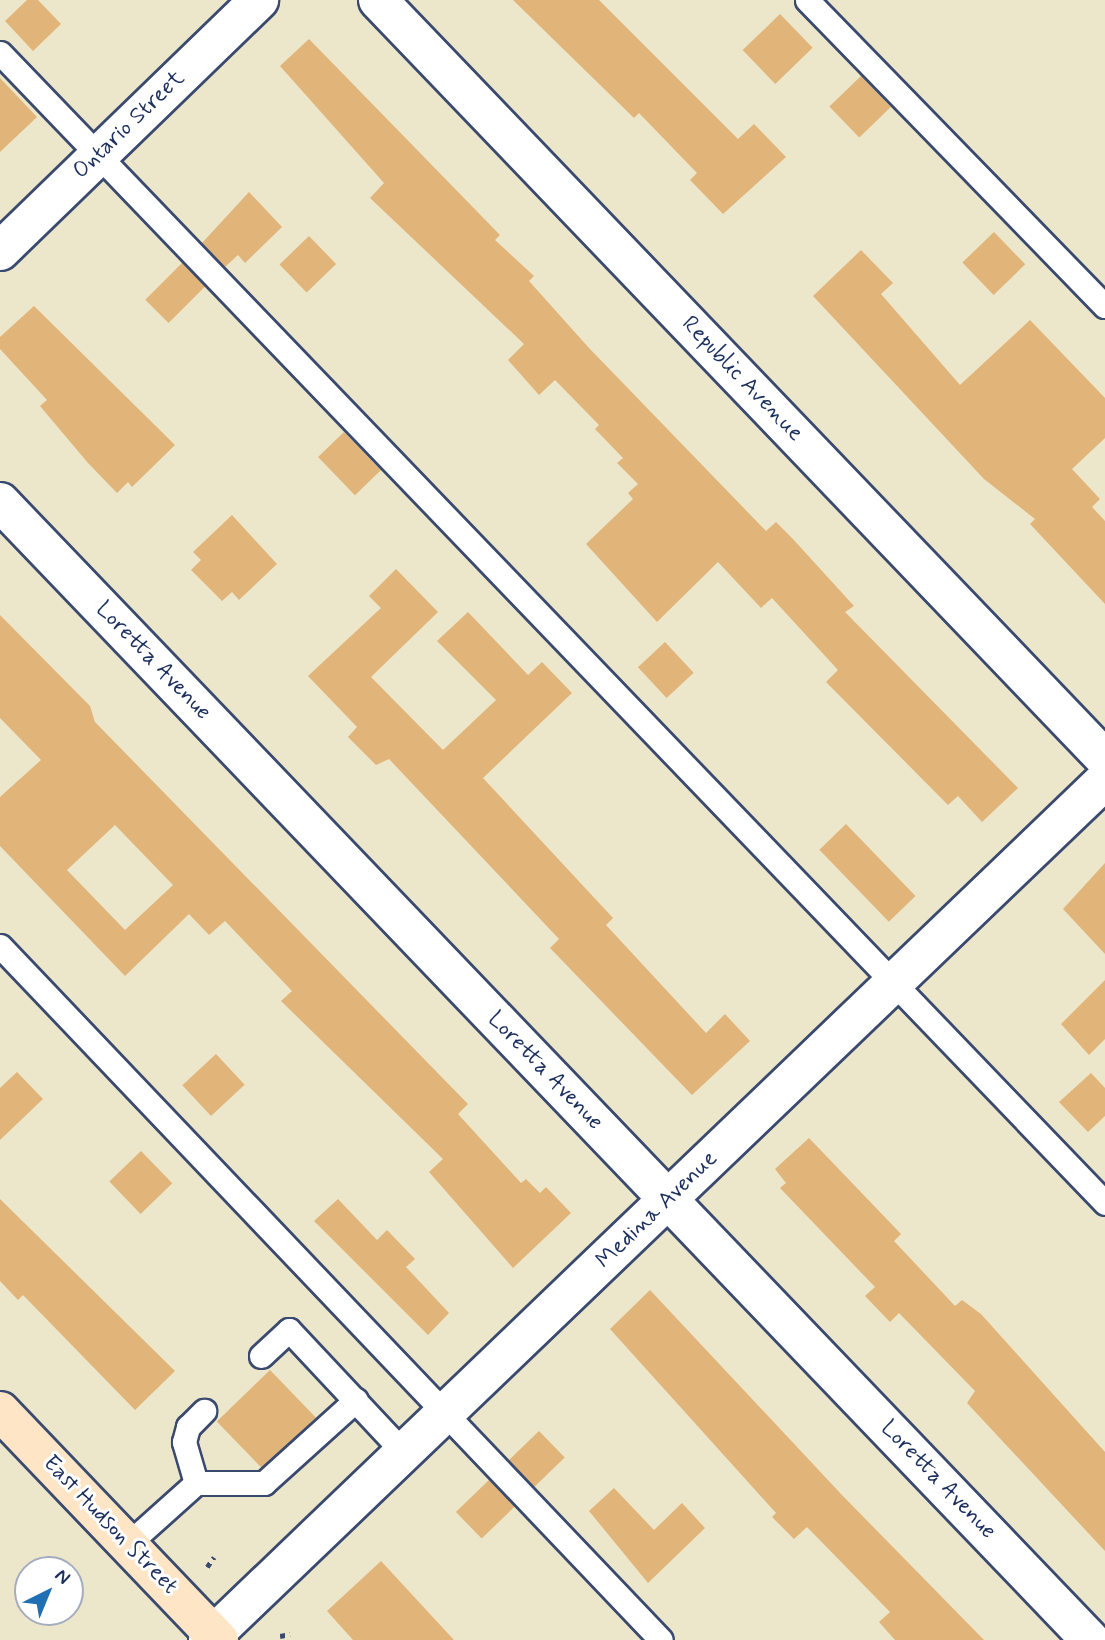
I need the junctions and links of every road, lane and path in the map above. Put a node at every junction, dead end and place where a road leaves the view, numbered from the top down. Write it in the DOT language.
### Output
graph roads {
  1 [pos="259,0"];
  2 [pos="379,0"];
  3 [pos="807,0"];
  4 [pos="0,53"];
  5 [pos="98,156"];
  6 [pos="0,250"];
  7 [pos="1105,306"];
  8 [pos="0,502"];
  9 [pos="1105,759"];
  10 [pos="1105,780"];
  11 [pos="0,946"];
  12 [pos="892,985"];
  13 [pos="669,1199"];
  14 [pos="1105,1203"];
  15 [pos="261,1356"];
  16 [pos="356,1400"];
  17 [pos="0,1411"];
  18 [pos="204,1411"];
  19 [pos="445,1415"];
  20 [pos="404,1453"];
  21 [pos="196,1483"];
  22 [pos="128,1544"];
  23 [pos="214,1557"];
  24 [pos="207,1567"];
  25 [pos="290,1634"];
  26 [pos="280,1636"];
  27 [pos="214,1638"];
  28 [pos="661,1640"];
  29 [pos="1090,1640"];
  1 -- 5 [label="street, Ontario Street"];
  2 -- 9 [label="street, Republic Avenue"];
  3 -- 7 [label="lane"];
  4 -- 5 [label="lane"];
  5 -- 6 [label="street, Ontario Street"];
  5 -- 12 [label="lane"];
  8 -- 13 [label="street, Loretta Avenue"];
  10 -- 12 [label="street, Medina Avenue"];
  11 -- 19 [label="lane"];
  12 -- 13 [label="street, Medina Avenue"];
  12 -- 14 [label="lane"];
  13 -- 19 [label="street, Medina Avenue"];
  13 -- 29 [label="street, Loretta Avenue"];
  15 -- 16 [label="lane"];
  16 -- 20 [label="lane"];
  16 -- 21 [label="lane"];
  17 -- 22 [label="main road, East Hudson Street"];
  18 -- 21 [label="lane"];
  19 -- 20 [label="street, Medina Avenue"];
  19 -- 28 [label="lane"];
  20 -- 27 [label="street, Medina Avenue"];
  21 -- 22 [label="lane"];
  22 -- 27 [label="main road, East Hudson Street"];
  23 -- 24 [label="path"];
  25 -- 26 [label="path"];
}
